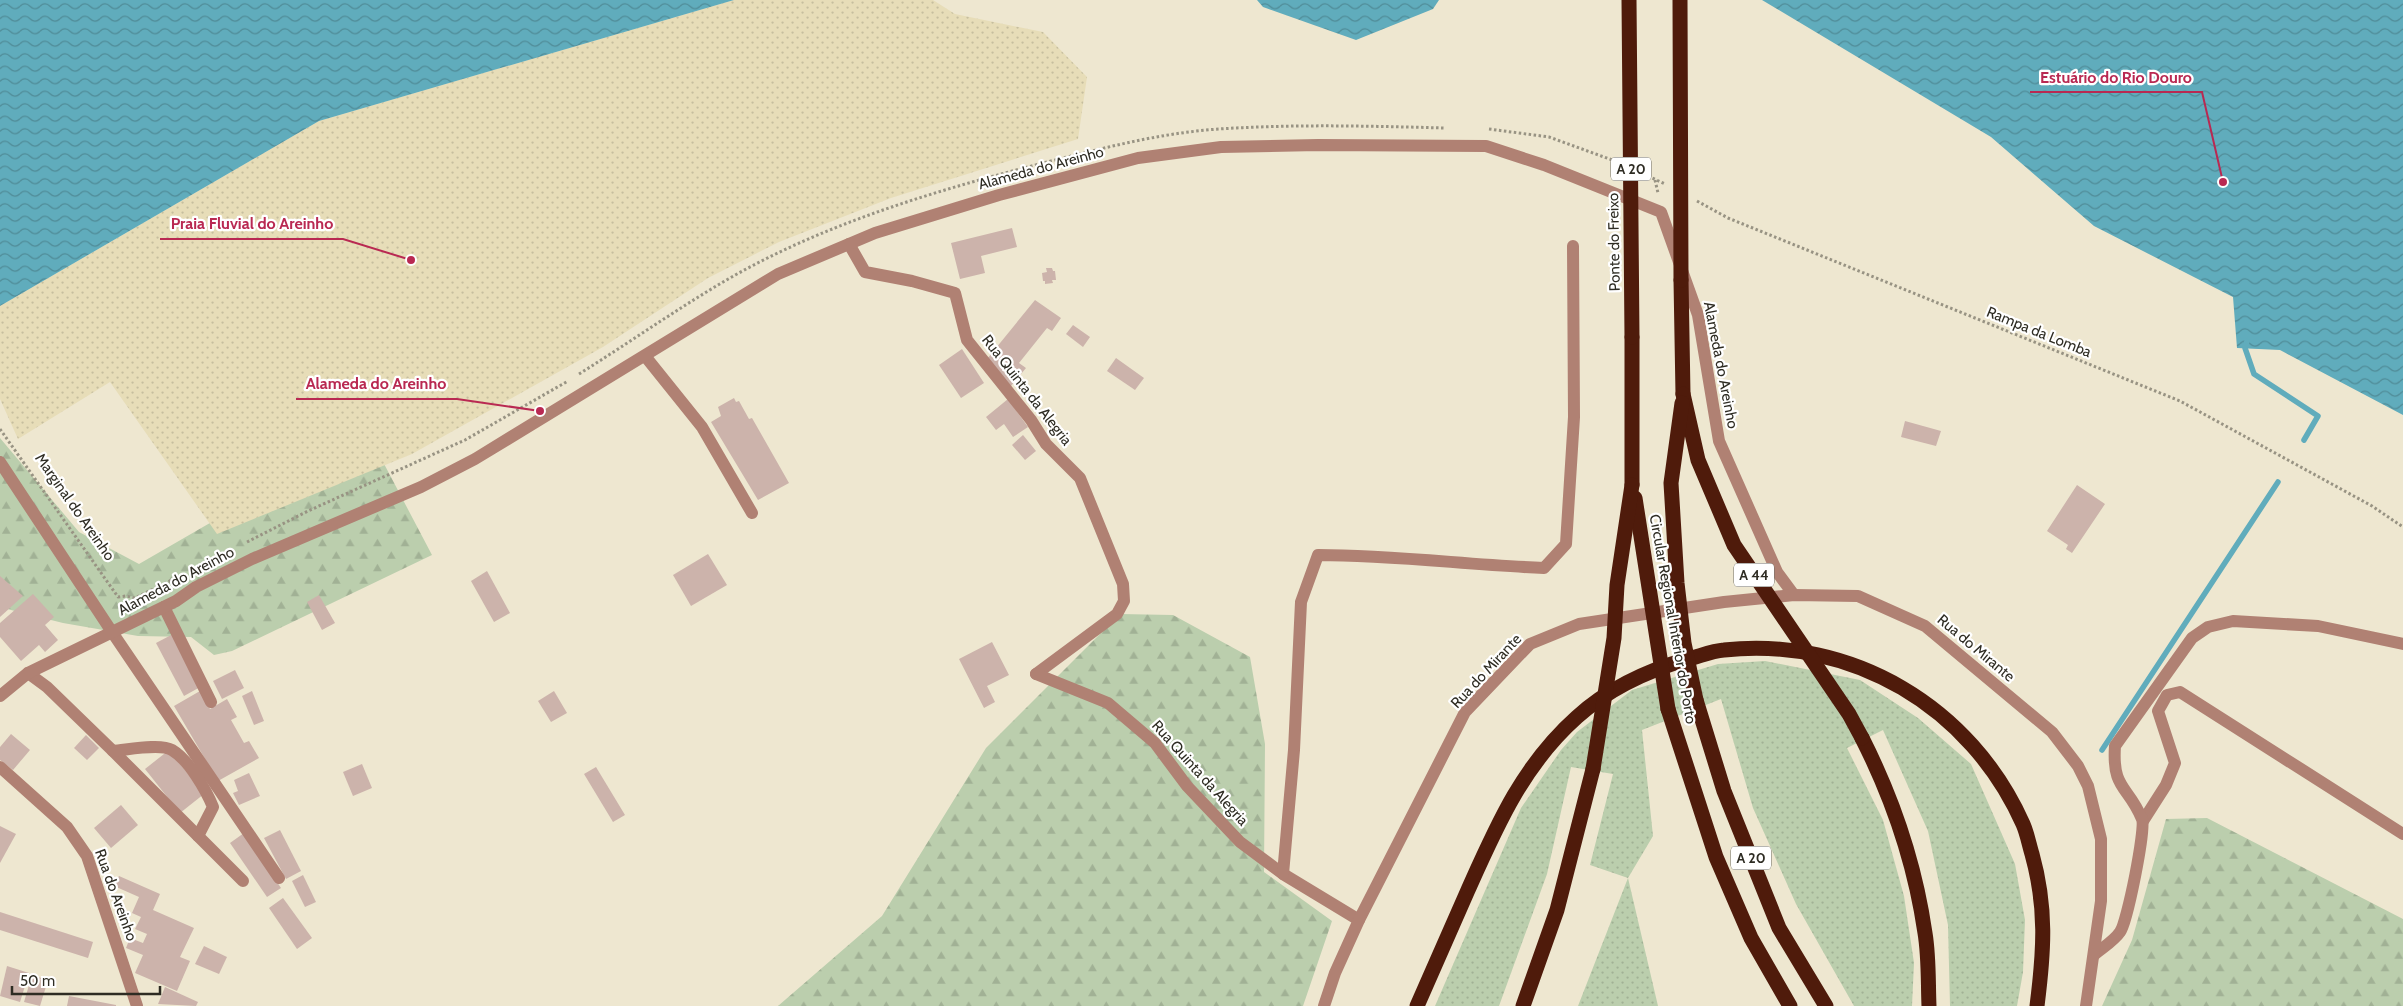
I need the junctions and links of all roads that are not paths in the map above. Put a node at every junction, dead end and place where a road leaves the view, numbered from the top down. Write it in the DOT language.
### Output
graph roads {
  1 [pos="1629,0"];
  2 [pos="1680,0"];
  3 [pos="848,244"];
  4 [pos="1573,246"];
  5 [pos="646,356"];
  6 [pos="1683,394"];
  7 [pos="0,462"];
  8 [pos="1632,484"];
  9 [pos="752,513"];
  10 [pos="1794,594"];
  11 [pos="164,607"];
  12 [pos="112,632"];
  13 [pos="2403,644"];
  14 [pos="28,673"];
  15 [pos="0,696"];
  16 [pos="211,702"];
  17 [pos="113,751"];
  18 [pos="0,767"];
  19 [pos="2143,821"];
  20 [pos="2403,834"];
  21 [pos="198,836"];
  22 [pos="1283,874"];
  23 [pos="279,878"];
  24 [pos="243,881"];
  25 [pos="1359,920"];
  26 [pos="2094,956"];
  27 [pos="137,1006"];
  28 [pos="1324,1006"];
  29 [pos="1417,1006"];
  30 [pos="1523,1006"];
  31 [pos="1790,1006"];
  32 [pos="1826,1006"];
  33 [pos="1929,1006"];
  34 [pos="2038,1006"];
  35 [pos="2086,1006"];
  1 -- 8 [label="highway, Ponte do Freixo / A 20, bridge"];
  2 -- 6 [label="highway, A 20, bridge"];
  3 -- 5 [label="street, Alameda do Areinho"];
  3 -- 10 [label="street, Alameda do Areinho"];
  3 -- 22 [label="street, Rua Quinta da Alegria"];
  4 -- 22 [label="street"];
  5 -- 9 [label="street"];
  5 -- 11 [label="street, Alameda do Areinho"];
  6 -- 32 [label="highway, Circular Regional Interior do Porto / A 20, bridge"];
  6 -- 33 [label="highway, A 44, bridge"];
  7 -- 12 [label="street"];
  8 -- 30 [label="highway, bridge"];
  8 -- 31 [label="highway, Circular Regional Interior do Porto / A 20, bridge"];
  10 -- 25 [label="street, Rua do Mirante"];
  10 -- 26 [label="street, Rua do Mirante"];
  11 -- 12 [label="street, Alameda do Areinho"];
  11 -- 16 [label="street"];
  12 -- 14 [label="street, Alameda do Areinho"];
  12 -- 23 [label="street"];
  13 -- 19 [label="street"];
  14 -- 15 [label="street, Alameda do Areinho"];
  14 -- 17 [label="street"];
  17 -- 21 [label="street"];
  17 -- 21 [label="street"];
  18 -- 27 [label="street, Rua do Areinho"];
  19 -- 20 [label="street"];
  19 -- 26 [label="street"];
  21 -- 24 [label="street"];
  22 -- 25 [label="street, Rua Quinta da Alegria"];
  25 -- 28 [label="street, Rua do Mirante"];
  26 -- 35 [label="street, Rua do Mirante"];
  29 -- 34 [label="highway"];
}
